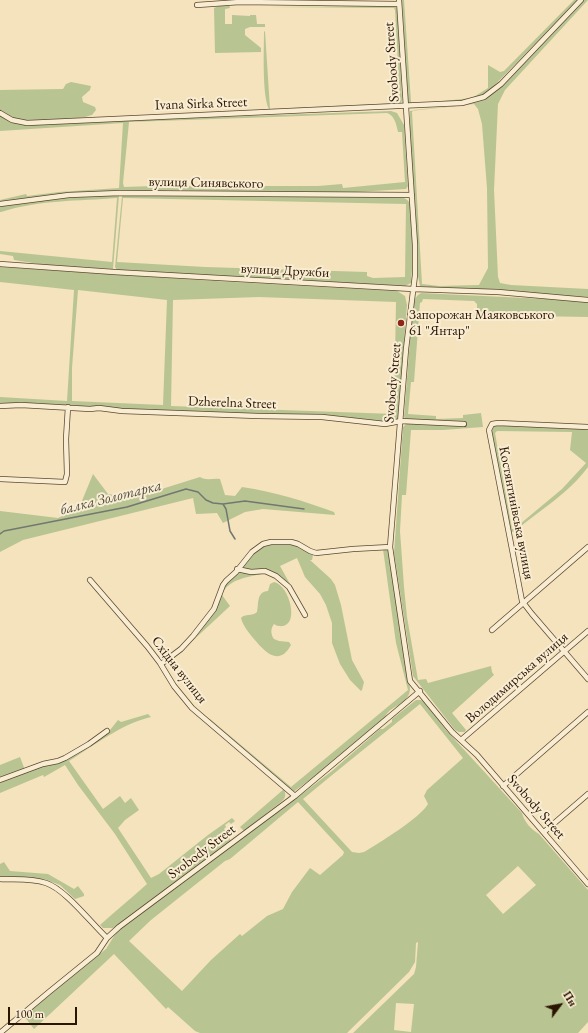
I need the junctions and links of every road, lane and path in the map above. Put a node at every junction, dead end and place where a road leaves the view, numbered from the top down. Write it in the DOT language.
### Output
graph roads {
  1 [pos="582,0"];
  2 [pos="399,2"];
  3 [pos="200,3"];
  4 [pos="406,107"];
  5 [pos="0,113"];
  6 [pos="412,195"];
  7 [pos="0,204"];
  8 [pos="0,264"];
  9 [pos="413,289"];
  10 [pos="588,300"];
  11 [pos="0,406"];
  12 [pos="68,407"];
  13 [pos="401,421"];
  14 [pos="464,424"];
  15 [pos="588,427"];
  16 [pos="0,479"];
  17 [pos="588,546"];
  18 [pos="390,547"];
  19 [pos="237,569"];
  20 [pos="90,580"];
  21 [pos="523,603"];
  22 [pos="306,614"];
  23 [pos="492,630"];
  24 [pos="588,631"];
  25 [pos="564,652"];
  26 [pos="161,664"];
  27 [pos="588,679"];
  28 [pos="420,691"];
  29 [pos="588,712"];
  30 [pos="107,731"];
  31 [pos="461,740"];
  32 [pos="0,780"];
  33 [pos="503,786"];
  34 [pos="588,794"];
  35 [pos="295,796"];
  36 [pos="544,832"];
  37 [pos="588,875"];
  38 [pos="584,879"];
  39 [pos="0,880"];
  40 [pos="588,884"];
  41 [pos="107,938"];
  42 [pos="0,1033"];
  1 -- 4 [label="street, Ivana Sirka Street"];
  2 -- 3 [label="street"];
  2 -- 4 [label="street, Svobody Street"];
  4 -- 5 [label="street, Ivana Sirka Street"];
  4 -- 6 [label="street, Svobody Street"];
  6 -- 7 [label="street, вулиця Синявського"];
  6 -- 9 [label="street, Svobody Street"];
  8 -- 9 [label="street, вулиця Дружби"];
  9 -- 10 [label="street, вулиця Дружби"];
  9 -- 13 [label="street, Svobody Street"];
  11 -- 12 [label="street, Dzherelna Street"];
  12 -- 13 [label="street, Dzherelna Street"];
  12 -- 16 [label="street"];
  13 -- 14 [label="street, Dzherelna Street"];
  13 -- 18 [label="street, Svobody Street"];
  15 -- 21 [label="street, Костянтинівська вулиця"];
  17 -- 21 [label="street"];
  18 -- 19 [label="street"];
  18 -- 28 [label="street, Svobody Street"];
  19 -- 22 [label="street"];
  19 -- 26 [label="street"];
  20 -- 26 [label="street, Східна вулиця"];
  21 -- 23 [label="street"];
  21 -- 25 [label="street, Костянтинівська вулиця"];
  24 -- 25 [label="street, Володимирська вулиця"];
  25 -- 27 [label="street, Костянтинівська вулиця"];
  25 -- 31 [label="street, Володимирська вулиця"];
  26 -- 35 [label="street, Східна вулиця"];
  28 -- 31 [label="street, Svobody Street"];
  28 -- 35 [label="street, Svobody Street"];
  29 -- 33 [label="street"];
  30 -- 32 [label="street"];
  31 -- 33 [label="street, Svobody Street"];
  33 -- 36 [label="street, Svobody Street"];
  34 -- 36 [label="street"];
  35 -- 41 [label="street, Svobody Street"];
  36 -- 38 [label="street, Svobody Street"];
  37 -- 38 [label="street"];
  38 -- 40 [label="street, Svobody Street"];
  39 -- 41 [label="street"];
  41 -- 42 [label="street, Svobody Street"];
}
